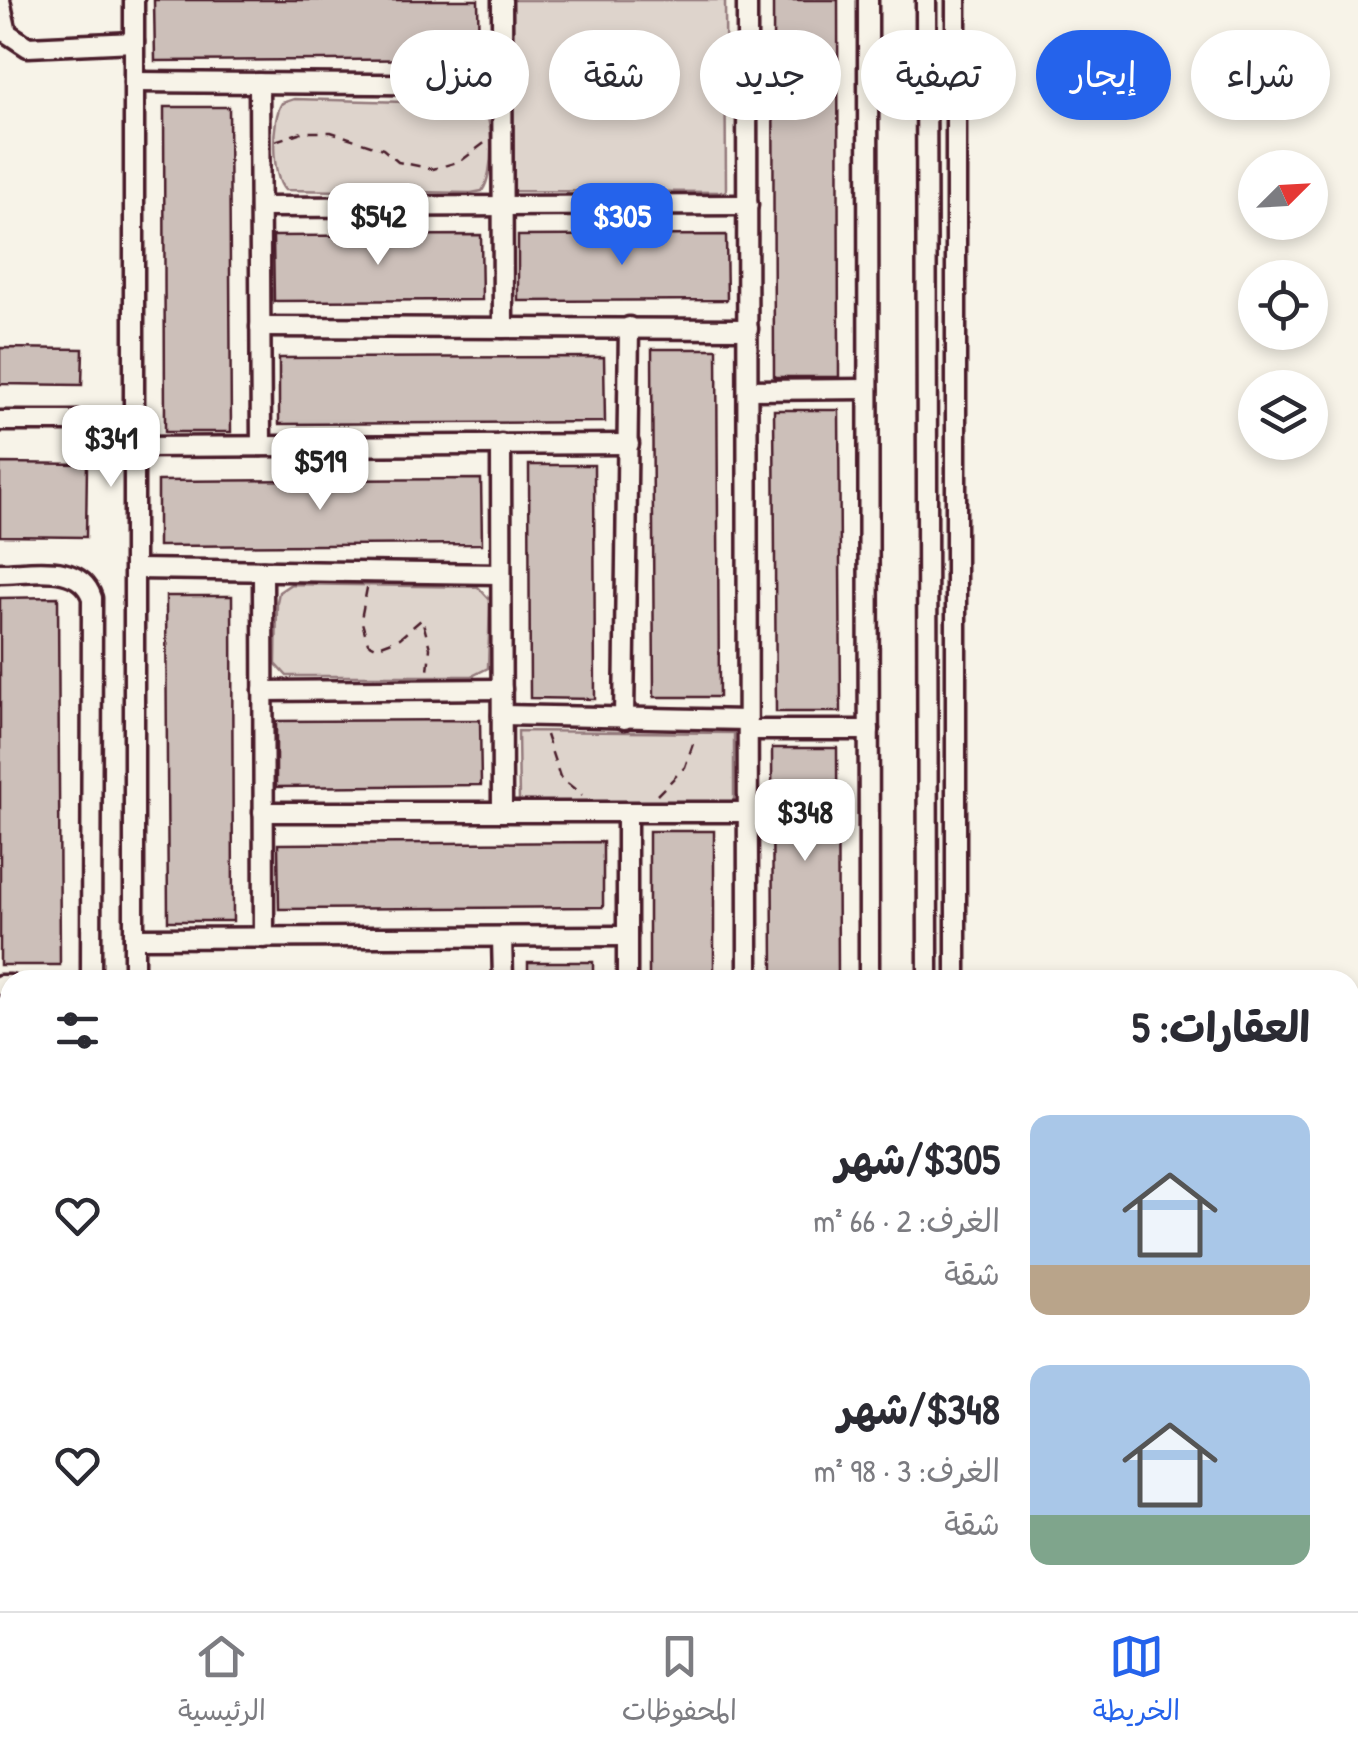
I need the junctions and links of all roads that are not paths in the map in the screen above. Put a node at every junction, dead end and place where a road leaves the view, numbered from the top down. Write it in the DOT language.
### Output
graph roads {
  1 [pos="0,0"];
  2 [pos="134,0"];
  3 [pos="502,0"];
  4 [pos="747,0"];
  5 [pos="868,0"];
  6 [pos="926,0"];
  7 [pos="956,0"];
  8 [pos="502,30"];
  9 [pos="134,42"];
  10 [pos="134,82"];
  11 [pos="259,82"];
  12 [pos="390,84"];
  13 [pos="502,120"];
  14 [pos="502,206"];
  15 [pos="748,206"];
  16 [pos="260,207"];
  17 [pos="629,326"];
  18 [pos="260,327"];
  19 [pos="503,328"];
  20 [pos="748,330"];
  21 [pos="748,390"];
  22 [pos="868,390"];
  23 [pos="89,420"];
  24 [pos="0,421"];
  25 [pos="500,444"];
  26 [pos="629,444"];
  27 [pos="261,446"];
  28 [pos="134,447"];
  29 [pos="135,569"];
  30 [pos="263,570"];
  31 [pos="0,573"];
  32 [pos="501,574"];
  33 [pos="502,689"];
  34 [pos="263,691"];
  35 [pos="502,715"];
  36 [pos="624,718"];
  37 [pos="747,725"];
  38 [pos="869,730"];
  39 [pos="264,812"];
  40 [pos="502,812"];
  41 [pos="748,812"];
  42 [pos="627,815"];
  43 [pos="627,936"];
  44 [pos="502,937"];
  45 [pos="134,938"];
  46 [pos="264,938"];
  47 [pos="91,970"];
  48 [pos="134,970"];
  49 [pos="502,970"];
  50 [pos="627,970"];
  51 [pos="748,970"];
  52 [pos="869,970"];
  53 [pos="928,970"];
  54 [pos="956,970"];
  1 -- 9 [label="street"];
  2 -- 9 [label="street"];
  3 -- 8 [label="street"];
  4 -- 15 [label="street"];
  5 -- 22 [label="street"];
  6 -- 53 [label="street"];
  7 -- 54 [label="street"];
  9 -- 10 [label="street"];
  10 -- 11 [label="street"];
  10 -- 28 [label="street"];
  11 -- 12 [label="street"];
  11 -- 16 [label="street"];
  13 -- 14 [label="street"];
  14 -- 15 [label="street"];
  14 -- 16 [label="street"];
  14 -- 19 [label="street"];
  15 -- 20 [label="street"];
  16 -- 18 [label="street"];
  17 -- 19 [label="street"];
  17 -- 20 [label="street"];
  17 -- 26 [label="street"];
  18 -- 19 [label="street"];
  18 -- 27 [label="street"];
  20 -- 21 [label="street"];
  21 -- 22 [label="street"];
  21 -- 37 [label="street"];
  22 -- 38 [label="street"];
  23 -- 24 [label="street"];
  25 -- 26 [label="street"];
  25 -- 27 [label="street"];
  25 -- 32 [label="street"];
  26 -- 36 [label="street"];
  27 -- 28 [label="street"];
  28 -- 29 [label="street"];
  29 -- 30 [label="street"];
  29 -- 45 [label="street"];
  30 -- 32 [label="street"];
  30 -- 34 [label="street"];
  31 -- 47 [label="street"];
  32 -- 33 [label="street"];
  33 -- 34 [label="street"];
  33 -- 35 [label="street"];
  34 -- 39 [label="street"];
  35 -- 36 [label="street"];
  35 -- 40 [label="street"];
  36 -- 37 [label="street"];
  37 -- 38 [label="street"];
  37 -- 41 [label="street"];
  38 -- 52 [label="street"];
  39 -- 40 [label="street"];
  39 -- 46 [label="street"];
  40 -- 42 [label="street"];
  41 -- 42 [label="street"];
  41 -- 51 [label="street"];
  42 -- 43 [label="street"];
  43 -- 44 [label="street"];
  43 -- 50 [label="street"];
  44 -- 46 [label="street"];
  44 -- 49 [label="street"];
  45 -- 46 [label="street"];
  45 -- 48 [label="street"];
}
